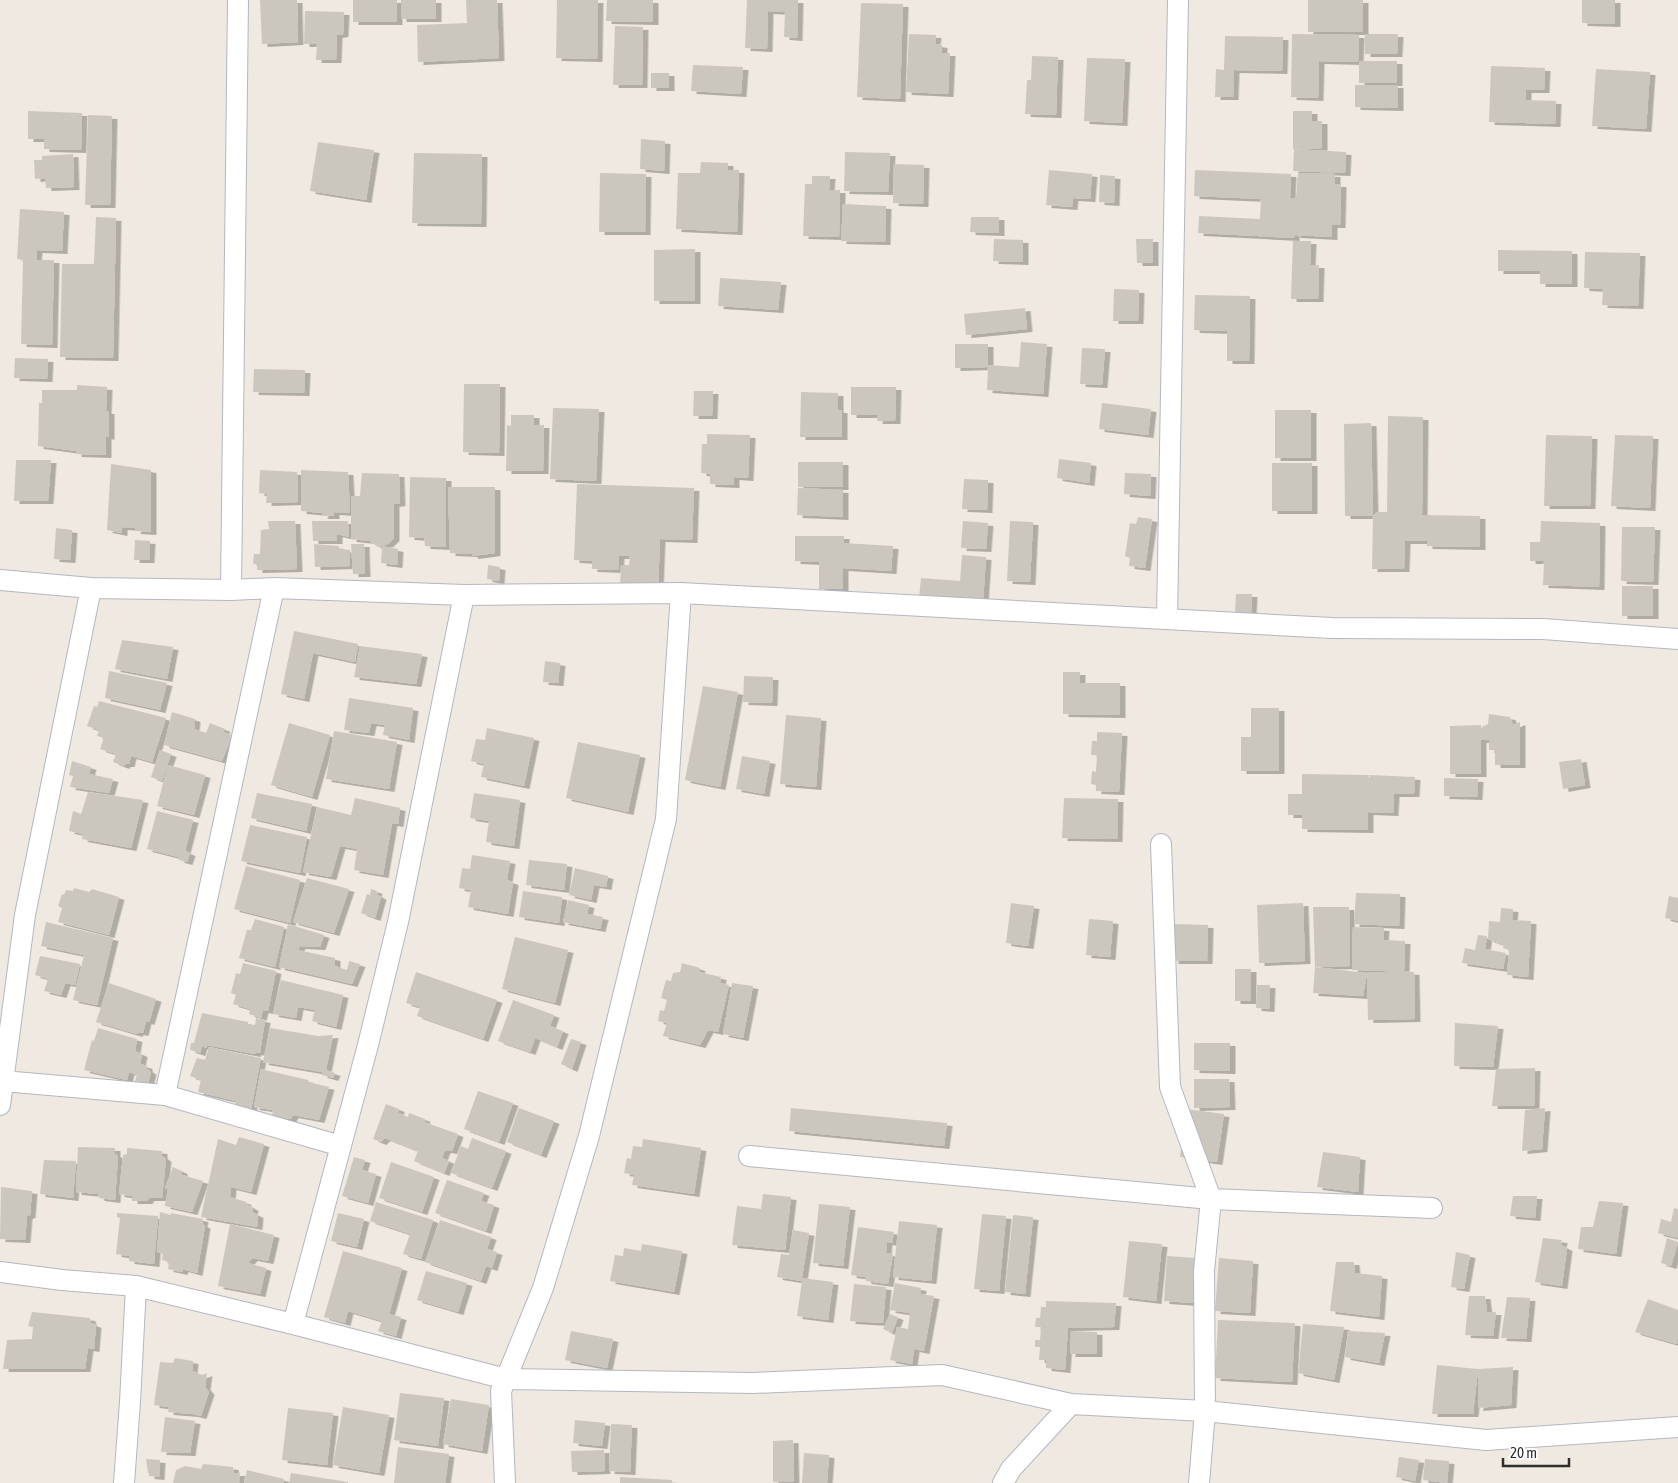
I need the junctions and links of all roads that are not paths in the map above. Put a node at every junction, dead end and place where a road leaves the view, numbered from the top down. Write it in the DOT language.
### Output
graph roads {
  1 [pos="238,0"];
  2 [pos="1178,0"];
  3 [pos="0,580"];
  4 [pos="91,588"];
  5 [pos="274,588"];
  6 [pos="231,590"];
  7 [pos="680,593"];
  8 [pos="464,595"];
  9 [pos="1167,619"];
  10 [pos="1678,639"];
  11 [pos="1161,844"];
  12 [pos="3,1081"];
  13 [pos="166,1095"];
  14 [pos="0,1104"];
  15 [pos="341,1146"];
  16 [pos="749,1156"];
  17 [pos="1211,1199"];
  18 [pos="1432,1208"];
  19 [pos="0,1272"];
  20 [pos="136,1286"];
  21 [pos="293,1324"];
  22 [pos="506,1379"];
  23 [pos="1071,1404"];
  24 [pos="1205,1411"];
  25 [pos="1678,1427"];
  26 [pos="124,1483"];
  27 [pos="506,1483"];
  28 [pos="1003,1483"];
  29 [pos="1199,1483"];
  1 -- 6 [label="street"];
  2 -- 9 [label="street"];
  3 -- 4 [label="street"];
  4 -- 6 [label="street"];
  4 -- 12 [label="street"];
  5 -- 6 [label="street"];
  5 -- 8 [label="street"];
  5 -- 13 [label="street"];
  7 -- 8 [label="street"];
  7 -- 9 [label="street"];
  7 -- 22 [label="street"];
  8 -- 15 [label="street"];
  9 -- 10 [label="street"];
  11 -- 17 [label="street"];
  12 -- 13 [label="street"];
  12 -- 14 [label="street"];
  13 -- 15 [label="street"];
  15 -- 21 [label="street"];
  16 -- 17 [label="street"];
  17 -- 18 [label="street"];
  17 -- 24 [label="street"];
  19 -- 20 [label="street"];
  20 -- 21 [label="street"];
  20 -- 26 [label="street"];
  21 -- 22 [label="street"];
  22 -- 23 [label="street"];
  22 -- 27 [label="street"];
  23 -- 24 [label="street"];
  23 -- 28 [label="street"];
  24 -- 25 [label="street"];
  24 -- 29 [label="street"];
}
